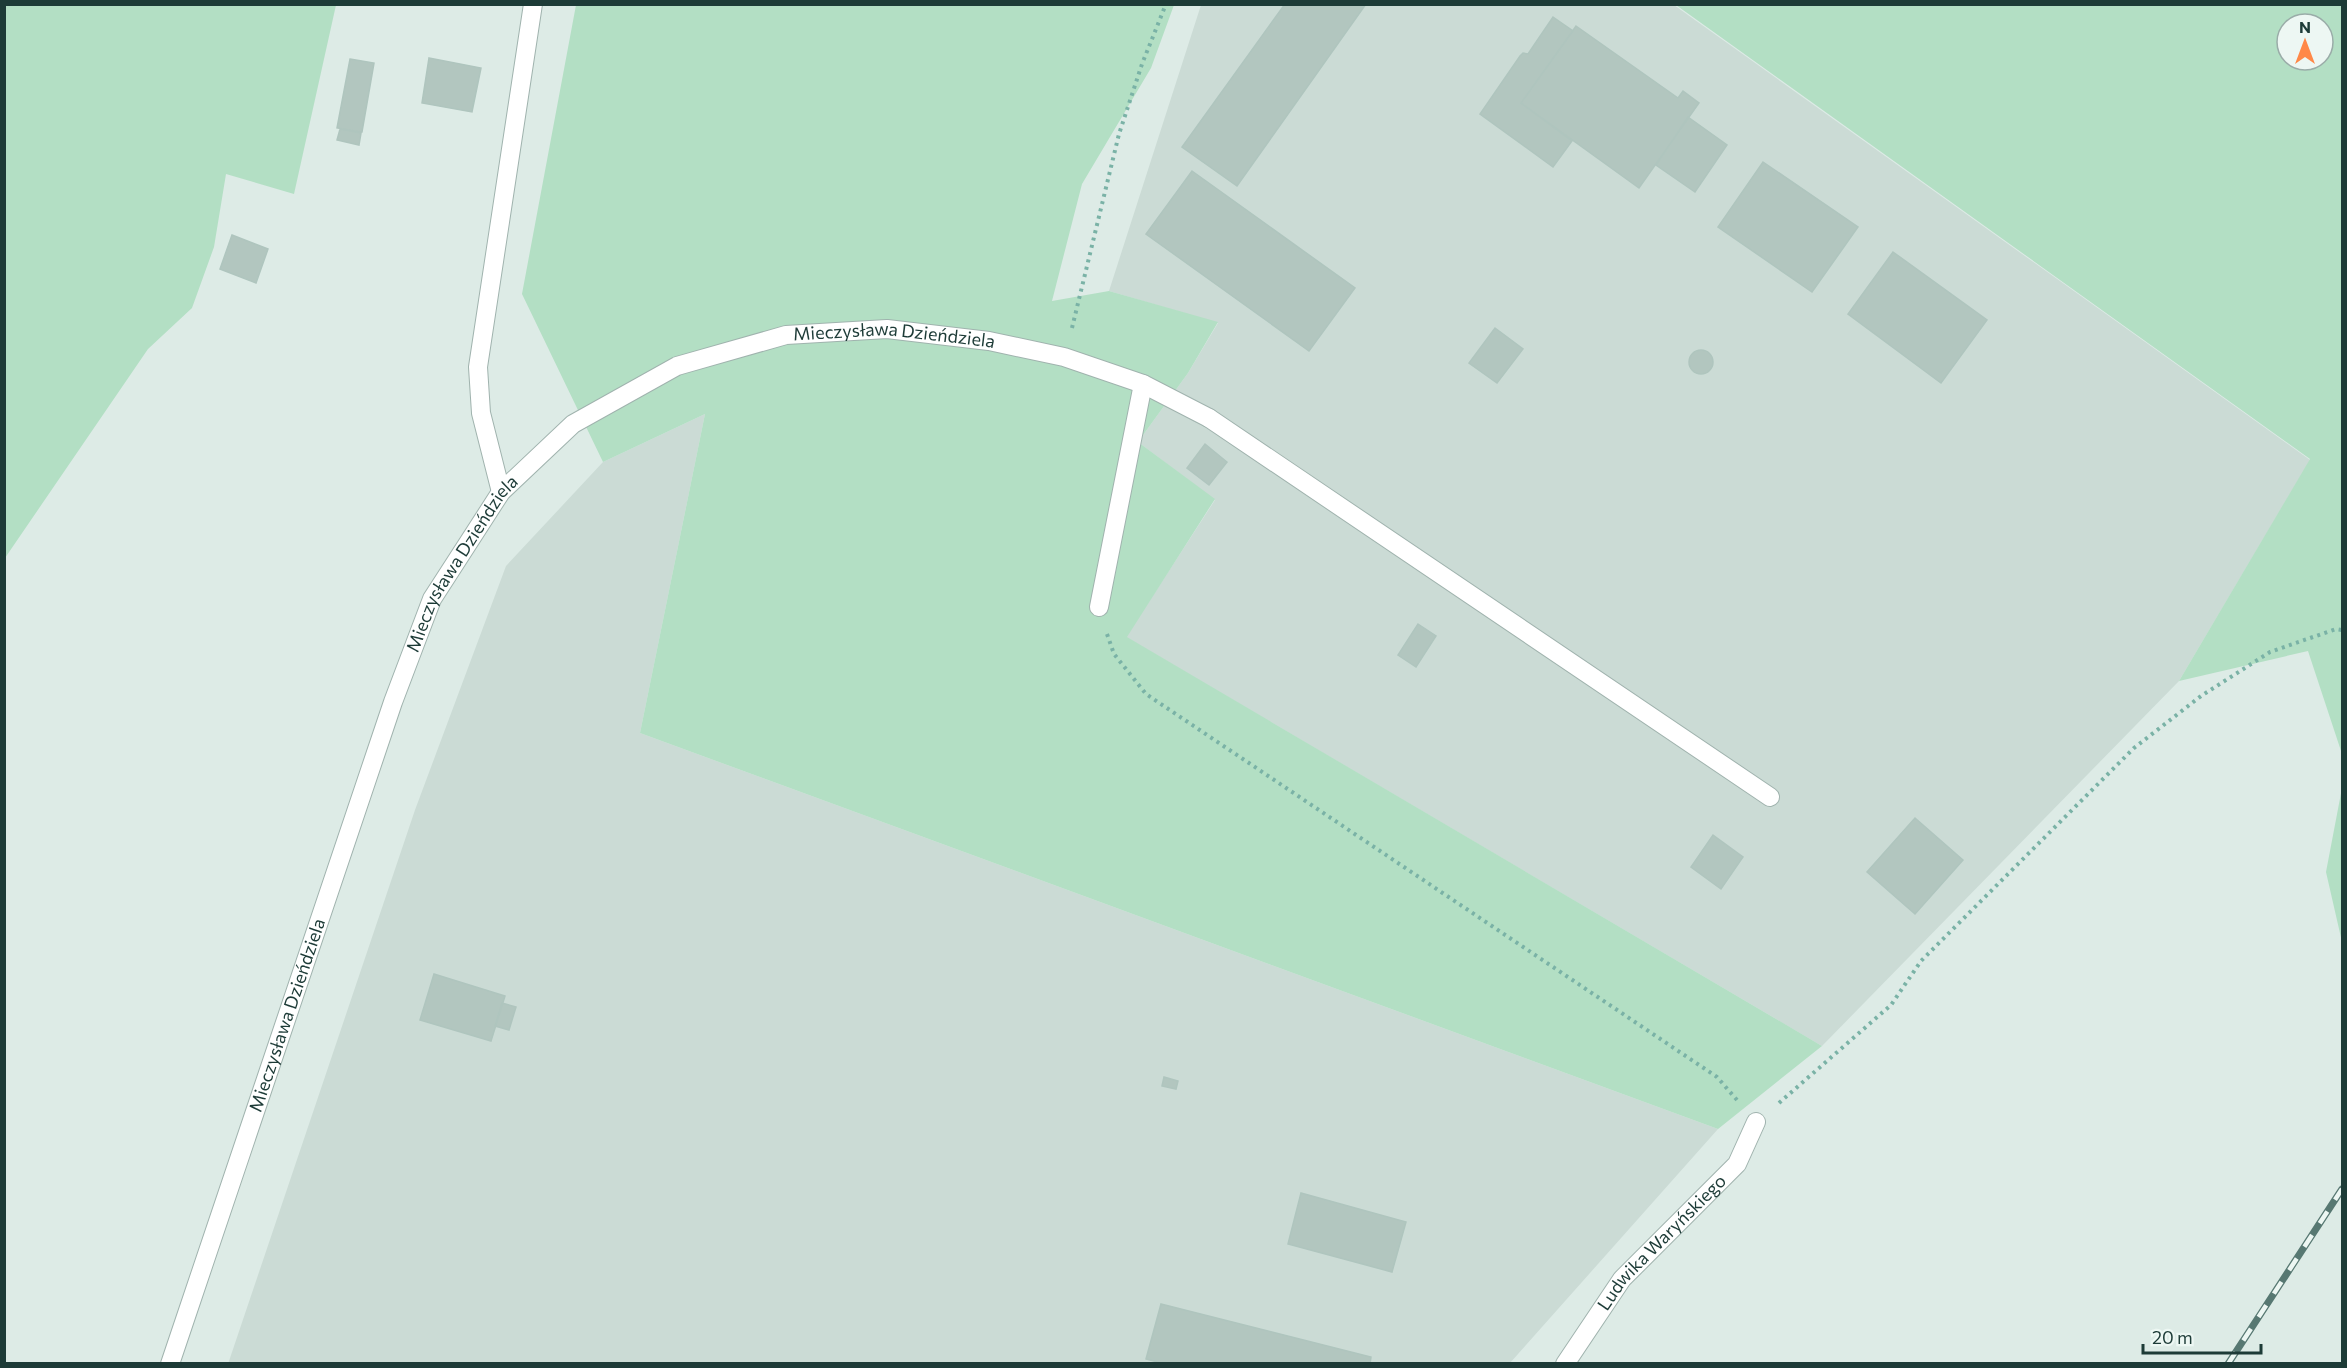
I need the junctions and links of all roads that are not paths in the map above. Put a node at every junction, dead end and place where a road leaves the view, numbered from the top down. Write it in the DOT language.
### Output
graph roads {
  1 [pos="533,4"];
  2 [pos="1143,384"];
  3 [pos="501,492"];
  4 [pos="1099,607"];
  5 [pos="1770,797"];
  6 [pos="1756,1122"];
  7 [pos="170,1364"];
  8 [pos="1565,1364"];
  1 -- 3 [label="street"];
  2 -- 3 [label="street, Mieczysława Dzieńdziela"];
  2 -- 4 [label="street"];
  2 -- 5 [label="street, Mieczysława Dzieńdziela"];
  3 -- 7 [label="street, Mieczysława Dzieńdziela"];
  6 -- 8 [label="street, Ludwika Waryńskiego"];
}
